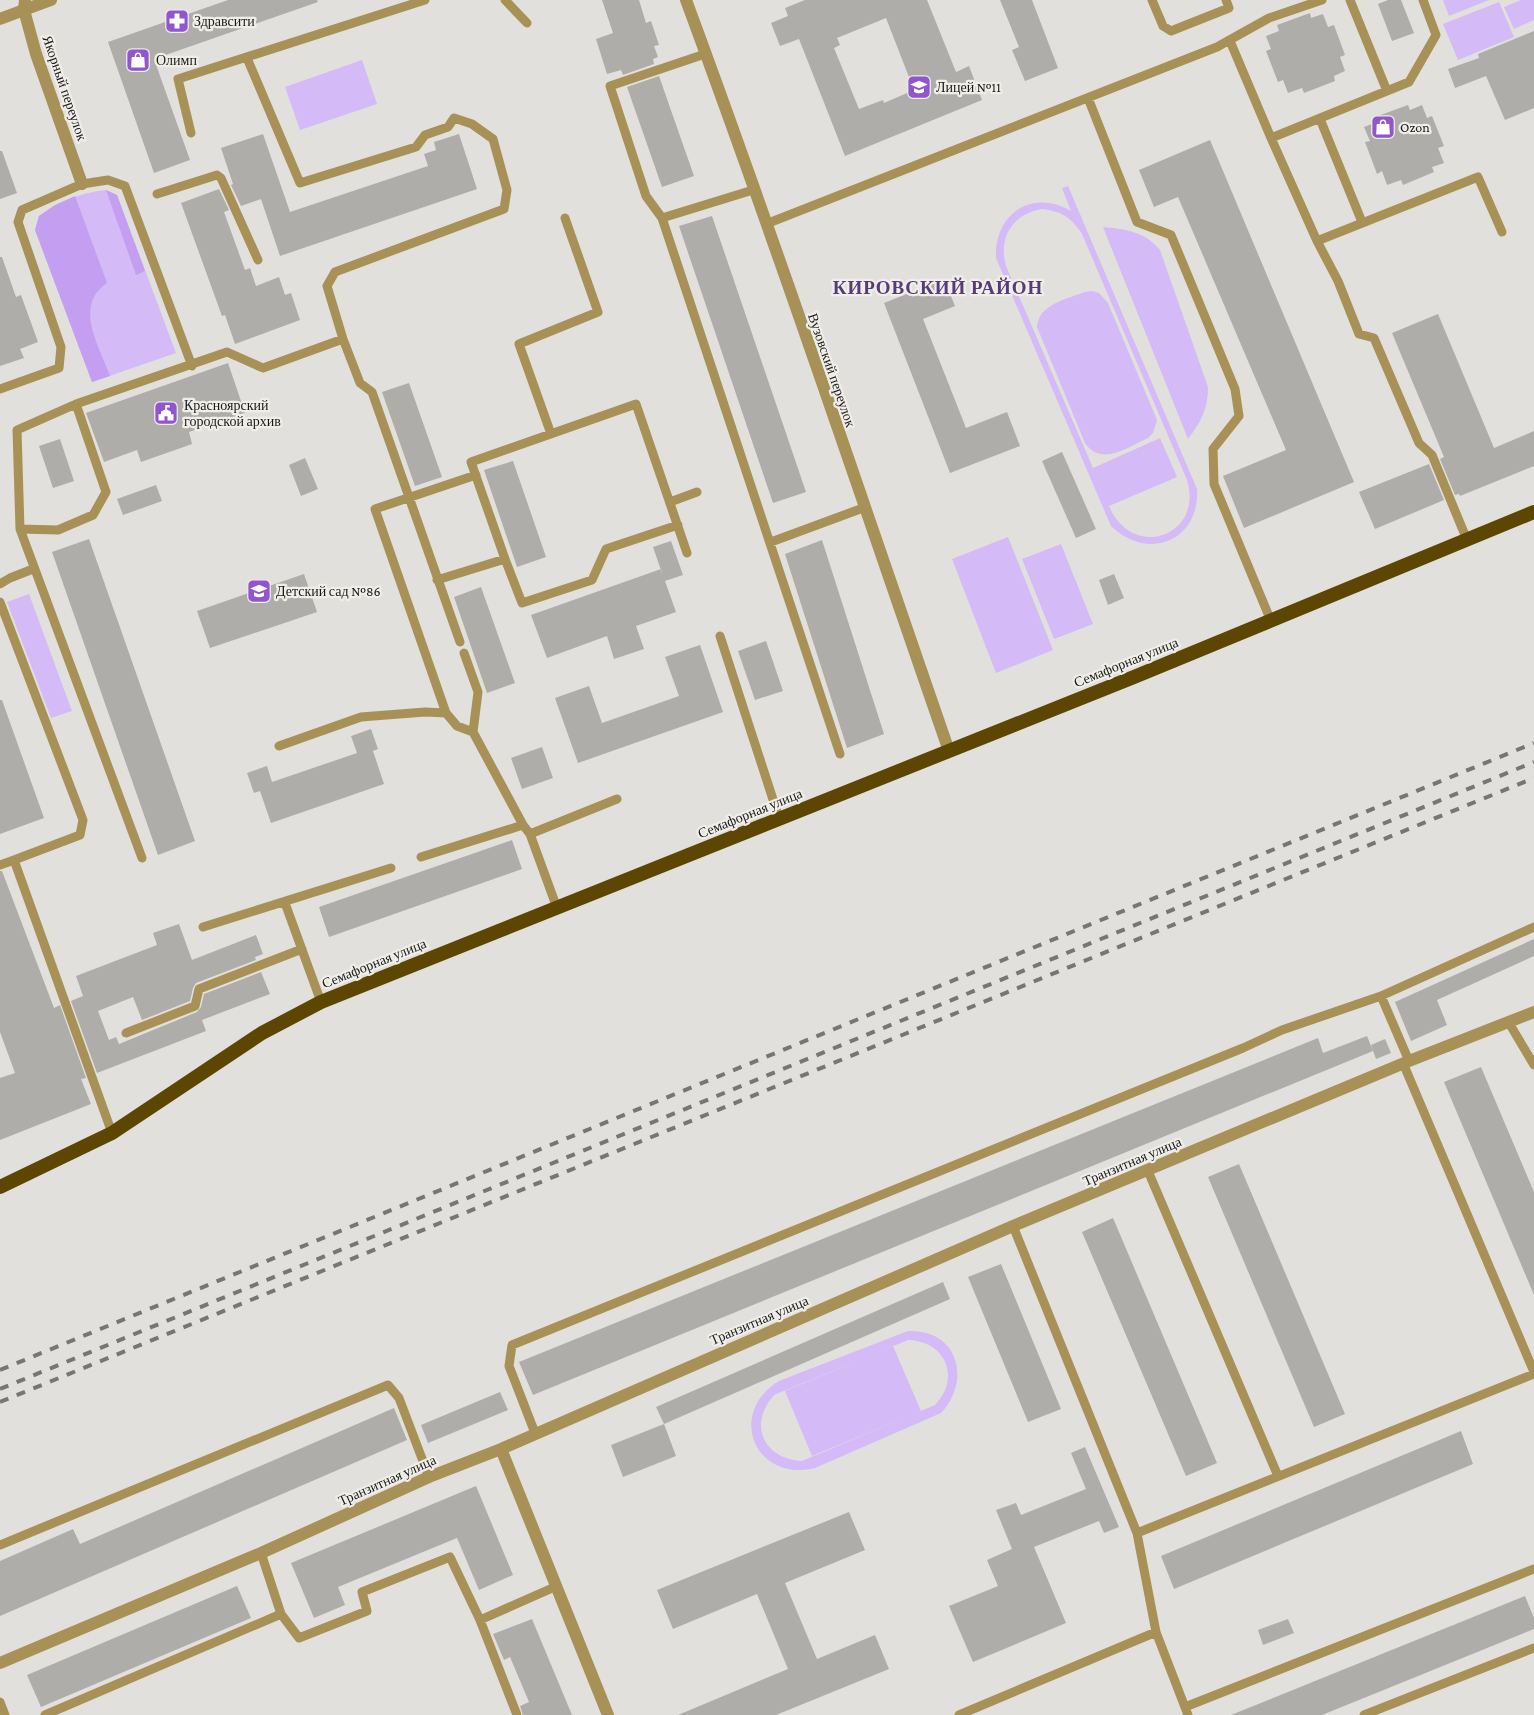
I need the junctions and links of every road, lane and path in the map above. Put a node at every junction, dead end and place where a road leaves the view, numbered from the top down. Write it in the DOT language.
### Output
graph roads {
  1 [pos="51,0"];
  2 [pos="505,0"];
  3 [pos="686,0"];
  4 [pos="1152,0"];
  5 [pos="1226,0"];
  6 [pos="1322,0"];
  7 [pos="1350,0"];
  8 [pos="1423,0"];
  9 [pos="418,1"];
  10 [pos="25,5"];
  11 [pos="0,19"];
  12 [pos="527,23"];
  13 [pos="1230,41"];
  14 [pos="704,54"];
  15 [pos="247,58"];
  16 [pos="1387,91"];
  17 [pos="1088,98"];
  18 [pos="1320,119"];
  19 [pos="191,133"];
  20 [pos="1271,138"];
  21 [pos="82,184"];
  22 [pos="753,190"];
  23 [pos="157,194"];
  24 [pos="565,218"];
  25 [pos="662,218"];
  26 [pos="1362,222"];
  27 [pos="766,224"];
  28 [pos="1502,232"];
  29 [pos="1317,241"];
  30 [pos="258,260"];
  31 [pos="343,339"];
  32 [pos="192,366"];
  33 [pos="0,389"];
  34 [pos="76,404"];
  35 [pos="551,434"];
  36 [pos="476,475"];
  37 [pos="697,492"];
  38 [pos="410,498"];
  39 [pos="670,502"];
  40 [pos="863,508"];
  41 [pos="1534,512"];
  42 [pos="678,525"];
  43 [pos="20,529"];
  44 [pos="1467,540"];
  45 [pos="771,542"];
  46 [pos="687,553"];
  47 [pos="505,559"];
  48 [pos="33,569"];
  49 [pos="437,580"];
  50 [pos="0,584"];
  51 [pos="0,602"];
  52 [pos="1271,621"];
  53 [pos="720,636"];
  54 [pos="460,642"];
  55 [pos="464,653"];
  56 [pos="446,713"];
  57 [pos="473,732"];
  58 [pos="279,746"];
  59 [pos="948,751"];
  60 [pos="840,754"];
  61 [pos="616,799"];
  62 [pos="780,818"];
  63 [pos="523,825"];
  64 [pos="530,834"];
  65 [pos="142,858"];
  66 [pos="422,858"];
  67 [pos="14,860"];
  68 [pos="0,865"];
  69 [pos="391,868"];
  70 [pos="285,903"];
  71 [pos="557,908"];
  72 [pos="1534,927"];
  73 [pos="203,928"];
  74 [pos="302,949"];
  75 [pos="1380,996"];
  76 [pos="321,1002"];
  77 [pos="1534,1012"];
  78 [pos="1509,1023"];
  79 [pos="126,1033"];
  80 [pos="1406,1062"];
  81 [pos="1534,1065"];
  82 [pos="112,1133"];
  83 [pos="1148,1171"];
  84 [pos="0,1187"];
  85 [pos="1013,1226"];
  86 [pos="1534,1373"];
  87 [pos="536,1433"];
  88 [pos="501,1449"];
  89 [pos="1278,1476"];
  90 [pos="429,1477"];
  91 [pos="1137,1533"];
  92 [pos="0,1545"];
  93 [pos="260,1553"];
  94 [pos="1534,1569"];
  95 [pos="557,1586"];
  96 [pos="281,1614"];
  97 [pos="480,1620"];
  98 [pos="1156,1632"];
  99 [pos="1534,1648"];
  100 [pos="0,1663"];
  101 [pos="0,1702"];
  102 [pos="1186,1711"];
  103 [pos="5,1715"];
  104 [pos="45,1715"];
  105 [pos="517,1715"];
  106 [pos="608,1715"];
  107 [pos="959,1715"];
  108 [pos="1364,1715"];
  1 -- 10 [label="street"];
  2 -- 12 [label="lane"];
  3 -- 14 [label="street, Вузовский переулок"];
  4 -- 5 [label="lane"];
  6 -- 13 [label="lane"];
  7 -- 16 [label="lane"];
  8 -- 16 [label="lane"];
  9 -- 15 [label="lane"];
  10 -- 11 [label="street"];
  10 -- 21 [label="street, Якорный переулок"];
  13 -- 17 [label="lane"];
  13 -- 20 [label="lane"];
  14 -- 22 [label="street, Вузовский переулок"];
  14 -- 25 [label="lane"];
  15 -- 19 [label="lane"];
  15 -- 31 [label="lane"];
  16 -- 18 [label="lane"];
  17 -- 27 [label="lane"];
  17 -- 52 [label="lane"];
  18 -- 20 [label="lane"];
  18 -- 26 [label="lane"];
  20 -- 29 [label="lane"];
  21 -- 32 [label="lane"];
  21 -- 33 [label="lane"];
  22 -- 25 [label="lane"];
  22 -- 27 [label="street, Вузовский переулок"];
  23 -- 30 [label="lane"];
  24 -- 35 [label="lane"];
  25 -- 45 [label="lane"];
  26 -- 28 [label="lane"];
  26 -- 29 [label="lane"];
  27 -- 40 [label="street, Вузовский переулок"];
  29 -- 44 [label="lane"];
  31 -- 32 [label="lane"];
  31 -- 38 [label="lane"];
  32 -- 34 [label="lane"];
  34 -- 43 [label="lane"];
  34 -- 43 [label="lane"];
  35 -- 36 [label="lane"];
  35 -- 39 [label="lane"];
  36 -- 38 [label="lane"];
  36 -- 47 [label="lane"];
  37 -- 39 [label="lane"];
  38 -- 49 [label="lane"];
  38 -- 56 [label="lane"];
  39 -- 42 [label="lane"];
  40 -- 45 [label="lane"];
  40 -- 59 [label="street, Вузовский переулок"];
  41 -- 44 [label="highway, Семафорная улица"];
  42 -- 46 [label="lane"];
  42 -- 47 [label="lane"];
  43 -- 48 [label="lane"];
  44 -- 52 [label="highway, Семафорная улица"];
  45 -- 60 [label="lane"];
  47 -- 49 [label="lane"];
  48 -- 50 [label="lane"];
  48 -- 65 [label="lane"];
  49 -- 54 [label="lane"];
  51 -- 67 [label="lane"];
  52 -- 59 [label="highway, Семафорная улица"];
  53 -- 62 [label="lane"];
  55 -- 57 [label="lane"];
  56 -- 57 [label="lane"];
  56 -- 58 [label="lane"];
  57 -- 63 [label="lane"];
  59 -- 62 [label="highway, Семафорная улица"];
  61 -- 64 [label="lane"];
  62 -- 71 [label="highway, Семафорная улица"];
  63 -- 64 [label="lane"];
  63 -- 66 [label="lane"];
  64 -- 71 [label="lane"];
  67 -- 68 [label="lane"];
  67 -- 82 [label="lane"];
  69 -- 70 [label="lane"];
  70 -- 73 [label="lane"];
  70 -- 74 [label="lane"];
  71 -- 76 [label="highway, Семафорная улица"];
  72 -- 75 [label="lane"];
  74 -- 76 [label="lane"];
  74 -- 79 [label="lane"];
  75 -- 80 [label="lane"];
  75 -- 87 [label="lane"];
  76 -- 82 [label="highway, Семафорная улица"];
  77 -- 78 [label="street, Транзитная улица"];
  78 -- 80 [label="street, Транзитная улица"];
  78 -- 81 [label="lane"];
  80 -- 83 [label="street, Транзитная улица"];
  80 -- 86 [label="lane"];
  82 -- 84 [label="highway, Семафорная улица"];
  83 -- 85 [label="street, Транзитная улица"];
  83 -- 89 [label="lane"];
  85 -- 87 [label="street, Транзитная улица"];
  85 -- 91 [label="lane"];
  86 -- 89 [label="lane"];
  87 -- 88 [label="street, Транзитная улица"];
  88 -- 90 [label="street, Транзитная улица"];
  88 -- 95 [label="street"];
  89 -- 91 [label="lane"];
  90 -- 92 [label="lane"];
  90 -- 93 [label="street, Транзитная улица"];
  91 -- 98 [label="lane"];
  93 -- 96 [label="lane"];
  93 -- 100 [label="street, Транзитная улица"];
  94 -- 102 [label="lane"];
  95 -- 97 [label="lane"];
  95 -- 106 [label="street"];
  96 -- 97 [label="lane"];
  96 -- 104 [label="lane"];
  97 -- 105 [label="lane"];
  98 -- 102 [label="lane"];
  98 -- 107 [label="lane"];
  99 -- 108 [label="lane"];
  101 -- 103 [label="lane"];
}
